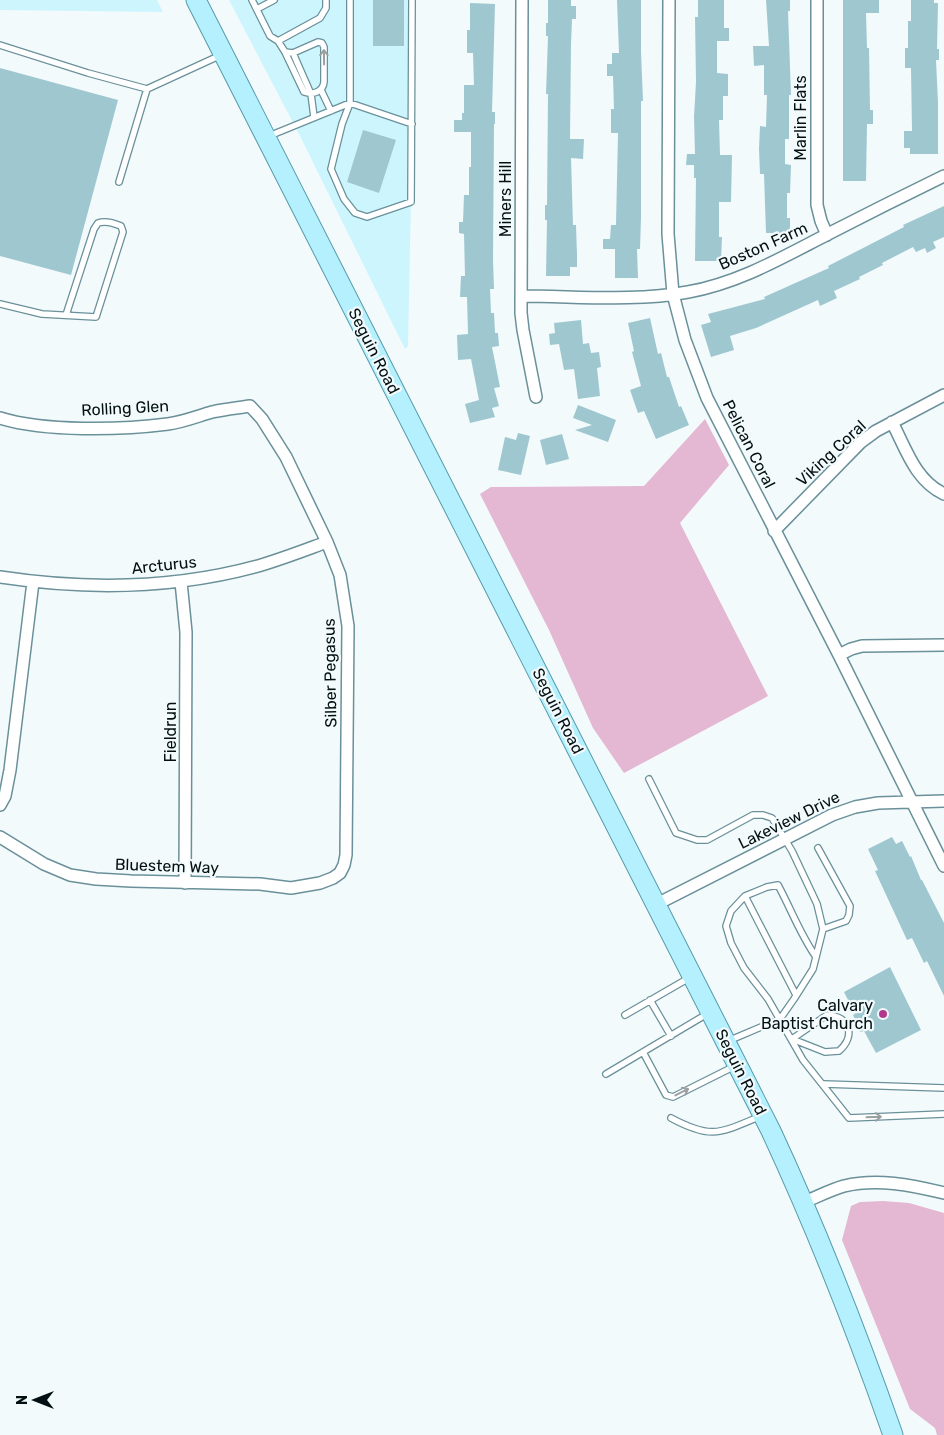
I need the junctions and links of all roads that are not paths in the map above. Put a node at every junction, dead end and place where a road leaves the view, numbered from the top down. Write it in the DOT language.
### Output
graph roads {
  1 [pos="196,0"];
  2 [pos="252,0"];
  3 [pos="274,0"];
  4 [pos="326,0"];
  5 [pos="350,0"];
  6 [pos="412,0"];
  7 [pos="522,0"];
  8 [pos="669,0"];
  9 [pos="817,0"];
  10 [pos="256,8"];
  11 [pos="278,41"];
  12 [pos="0,45"];
  13 [pos="285,52"];
  14 [pos="223,54"];
  15 [pos="293,54"];
  16 [pos="147,89"];
  17 [pos="321,90"];
  18 [pos="310,94"];
  19 [pos="350,103"];
  20 [pos="331,111"];
  21 [pos="314,117"];
  22 [pos="412,124"];
  23 [pos="265,138"];
  24 [pos="944,176"];
  25 [pos="119,182"];
  26 [pos="827,235"];
  27 [pos="673,294"];
  28 [pos="521,296"];
  29 [pos="0,304"];
  30 [pos="66,315"];
  31 [pos="944,395"];
  32 [pos="536,397"];
  33 [pos="250,406"];
  34 [pos="0,418"];
  35 [pos="892,422"];
  36 [pos="944,494"];
  37 [pos="774,531"];
  38 [pos="328,542"];
  39 [pos="0,577"];
  40 [pos="32,582"];
  41 [pos="181,582"];
  42 [pos="944,645"];
  43 [pos="839,655"];
  44 [pos="649,779"];
  45 [pos="911,801"];
  46 [pos="944,801"];
  47 [pos="0,804"];
  48 [pos="0,837"];
  49 [pos="785,839"];
  50 [pos="818,848"];
  51 [pos="944,866"];
  52 [pos="340,873"];
  53 [pos="185,883"];
  54 [pos="745,896"];
  55 [pos="657,904"];
  56 [pos="822,929"];
  57 [pos="816,957"];
  58 [pos="693,975"];
  59 [pos="796,995"];
  60 [pos="650,1000"];
  61 [pos="711,1012"];
  62 [pos="624,1015"];
  63 [pos="780,1019"];
  64 [pos="670,1036"];
  65 [pos="792,1039"];
  66 [pos="726,1042"];
  67 [pos="643,1052"];
  68 [pos="738,1064"];
  69 [pos="606,1074"];
  70 [pos="824,1084"];
  71 [pos="944,1088"];
  72 [pos="944,1114"];
  73 [pos="763,1115"];
  74 [pos="671,1118"];
  75 [pos="944,1193"];
  76 [pos="804,1202"];
  77 [pos="893,1435"];
  1 -- 14 [label="main road, Seguin Road"];
  2 -- 10 [label="lane"];
  3 -- 10 [label="lane"];
  4 -- 11 [label="lane"];
  5 -- 19 [label="lane"];
  6 -- 22 [label="lane"];
  7 -- 28 [label="street, Miners Hill"];
  8 -- 27 [label="street, Pelican Coral"];
  9 -- 26 [label="street, Marlin Flats"];
  10 -- 11 [label="lane"];
  11 -- 13 [label="lane"];
  12 -- 16 [label="lane"];
  13 -- 15 [label="lane"];
  13 -- 18 [label="lane"];
  14 -- 16 [label="lane"];
  14 -- 23 [label="main road, Seguin Road"];
  17 -- 15 [label="lane, one-way"];
  15 -- 18 [label="lane"];
  16 -- 25 [label="lane"];
  17 -- 18 [label="lane"];
  17 -- 20 [label="lane"];
  18 -- 21 [label="lane"];
  19 -- 20 [label="lane"];
  19 -- 22 [label="lane"];
  19 -- 22 [label="lane"];
  20 -- 21 [label="lane"];
  21 -- 23 [label="lane"];
  23 -- 55 [label="main road, Seguin Road"];
  24 -- 26 [label="street, Boston Farm"];
  26 -- 27 [label="street, Boston Farm"];
  27 -- 28 [label="street, Boston Farm"];
  27 -- 37 [label="street, Pelican Coral"];
  28 -- 32 [label="street, Miners Hill"];
  29 -- 30 [label="lane"];
  30 -- 30 [label="lane"];
  31 -- 35 [label="street, Viking Coral"];
  33 -- 34 [label="street, Rolling Glen"];
  33 -- 38 [label="street, Silber Pegasus"];
  35 -- 36 [label="street"];
  35 -- 37 [label="street, Viking Coral"];
  37 -- 43 [label="street, Pelican Coral"];
  38 -- 41 [label="street, Arcturus"];
  38 -- 52 [label="street, Silber Pegasus"];
  39 -- 40 [label="street, Arcturus"];
  40 -- 41 [label="street, Arcturus"];
  40 -- 47 [label="street"];
  41 -- 53 [label="street, Fieldrun"];
  42 -- 43 [label="street"];
  43 -- 45 [label="street, Pelican Coral"];
  44 -- 49 [label="lane"];
  45 -- 46 [label="street, Lakeview Drive"];
  45 -- 49 [label="street, Lakeview Drive"];
  45 -- 51 [label="street, Pelican Coral"];
  48 -- 53 [label="street, Bluestem Way"];
  49 -- 55 [label="street, Lakeview Drive"];
  49 -- 56 [label="lane"];
  50 -- 56 [label="lane"];
  52 -- 53 [label="street, Bluestem Way"];
  54 -- 57 [label="lane"];
  54 -- 59 [label="lane"];
  54 -- 63 [label="lane"];
  55 -- 58 [label="main road, Seguin Road"];
  56 -- 57 [label="lane"];
  57 -- 59 [label="lane"];
  58 -- 60 [label="lane"];
  58 -- 61 [label="main road, Seguin Road"];
  59 -- 63 [label="lane"];
  60 -- 62 [label="lane"];
  60 -- 64 [label="lane"];
  61 -- 64 [label="lane"];
  61 -- 66 [label="main road, Seguin Road"];
  63 -- 65 [label="lane"];
  63 -- 66 [label="lane"];
  64 -- 67 [label="lane"];
  65 -- 65 [label="lane"];
  65 -- 70 [label="lane"];
  66 -- 68 [label="main road, Seguin Road"];
  67 -- 68 [label="lane, one-way"];
  67 -- 69 [label="lane"];
  68 -- 73 [label="main road, Seguin Road"];
  70 -- 71 [label="lane"];
  70 -- 72 [label="lane, one-way"];
  73 -- 74 [label="lane"];
  73 -- 76 [label="main road, Seguin Road"];
  75 -- 76 [label="street"];
  76 -- 77 [label="main road, Seguin Road"];
}
